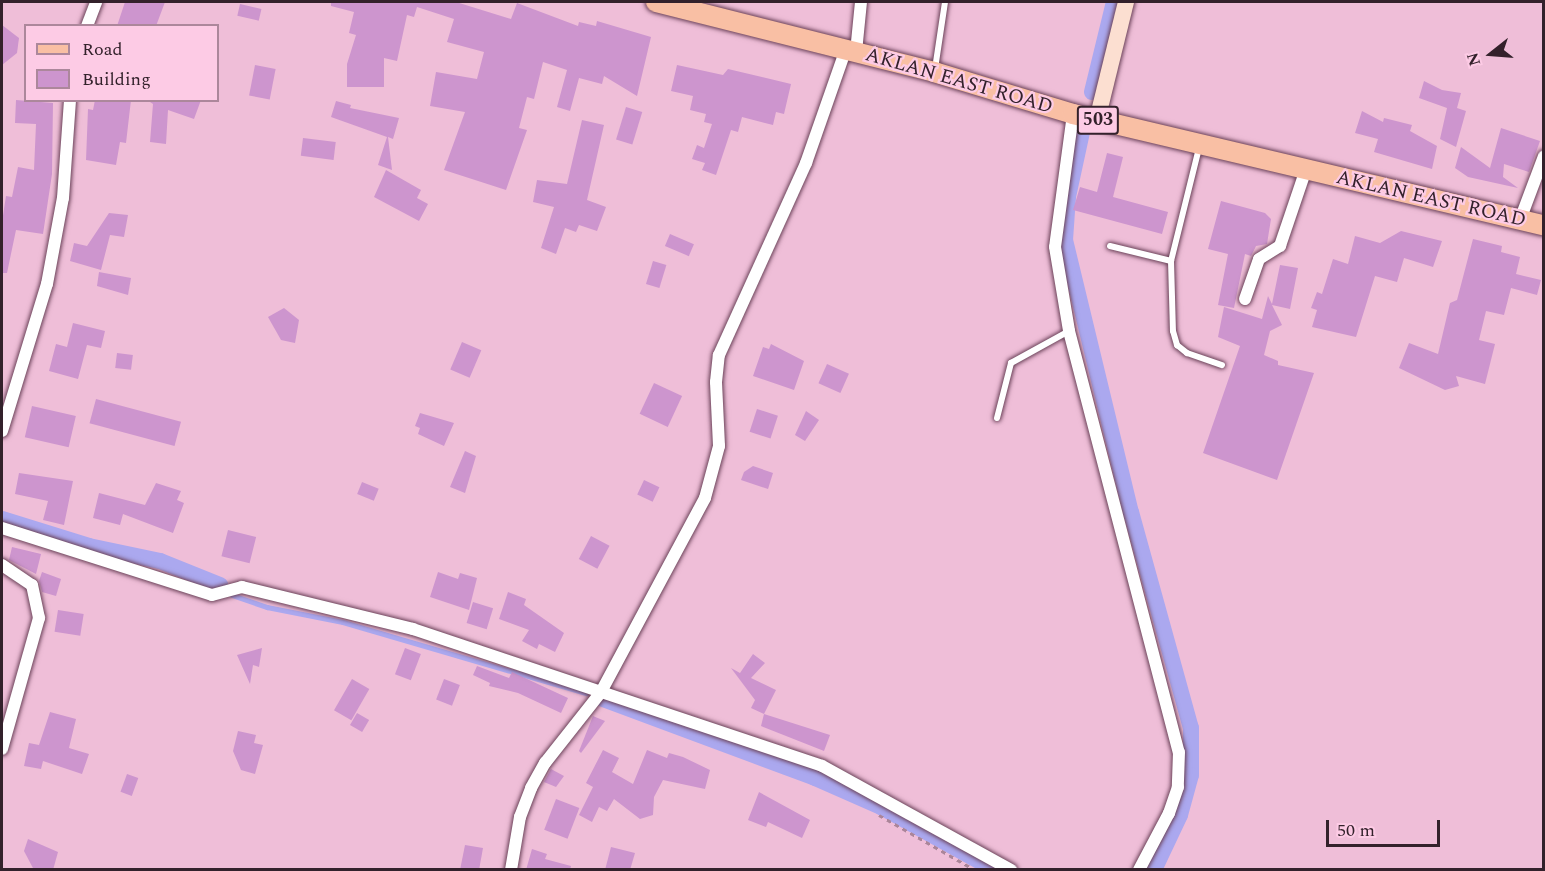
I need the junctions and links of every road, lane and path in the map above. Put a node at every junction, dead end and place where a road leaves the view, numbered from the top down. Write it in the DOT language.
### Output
graph roads {
  1 [pos="96,2"];
  2 [pos="656,2"];
  3 [pos="861,2"];
  4 [pos="945,2"];
  5 [pos="1126,2"];
  6 [pos="88,24"];
  7 [pos="851,51"];
  8 [pos="934,72"];
  9 [pos="70,102"];
  10 [pos="1072,114"];
  11 [pos="1097,120"];
  12 [pos="1200,144"];
  13 [pos="1544,156"];
  14 [pos="1306,169"];
  15 [pos="1520,220"];
  16 [pos="1544,225"];
  17 [pos="1110,246"];
  18 [pos="1171,261"];
  19 [pos="1245,299"];
  20 [pos="1070,331"];
  21 [pos="1222,365"];
  22 [pos="998,418"];
  23 [pos="2,431"];
  24 [pos="2,528"];
  25 [pos="2,565"];
  26 [pos="601,692"];
  27 [pos="2,749"];
  28 [pos="879,815"];
  29 [pos="511,870"];
  30 [pos="975,870"];
  31 [pos="1011,870"];
  32 [pos="1139,870"];
  1 -- 6 [label="street"];
  2 -- 7 [label="main road, AKLAN EAST ROAD / 503"];
  3 -- 7 [label="street"];
  4 -- 8 [label="lane"];
  5 -- 11 [label="street"];
  7 -- 8 [label="main road, AKLAN EAST ROAD / 503"];
  7 -- 26 [label="street"];
  8 -- 10 [label="main road, AKLAN EAST ROAD / 503"];
  9 -- 23 [label="street"];
  10 -- 11 [label="main road, AKLAN EAST ROAD / 503"];
  10 -- 20 [label="street"];
  11 -- 12 [label="main road, AKLAN EAST ROAD / 503"];
  12 -- 14 [label="main road, AKLAN EAST ROAD / 503"];
  12 -- 18 [label="lane"];
  13 -- 15 [label="street"];
  14 -- 15 [label="main road, AKLAN EAST ROAD / 503"];
  14 -- 19 [label="street"];
  15 -- 16 [label="main road, AKLAN EAST ROAD / 503"];
  17 -- 18 [label="lane"];
  18 -- 21 [label="lane"];
  20 -- 22 [label="lane"];
  20 -- 32 [label="street"];
  24 -- 26 [label="street"];
  25 -- 27 [label="street"];
  26 -- 29 [label="street"];
  26 -- 31 [label="street"];
  28 -- 30 [label="path"];
}
